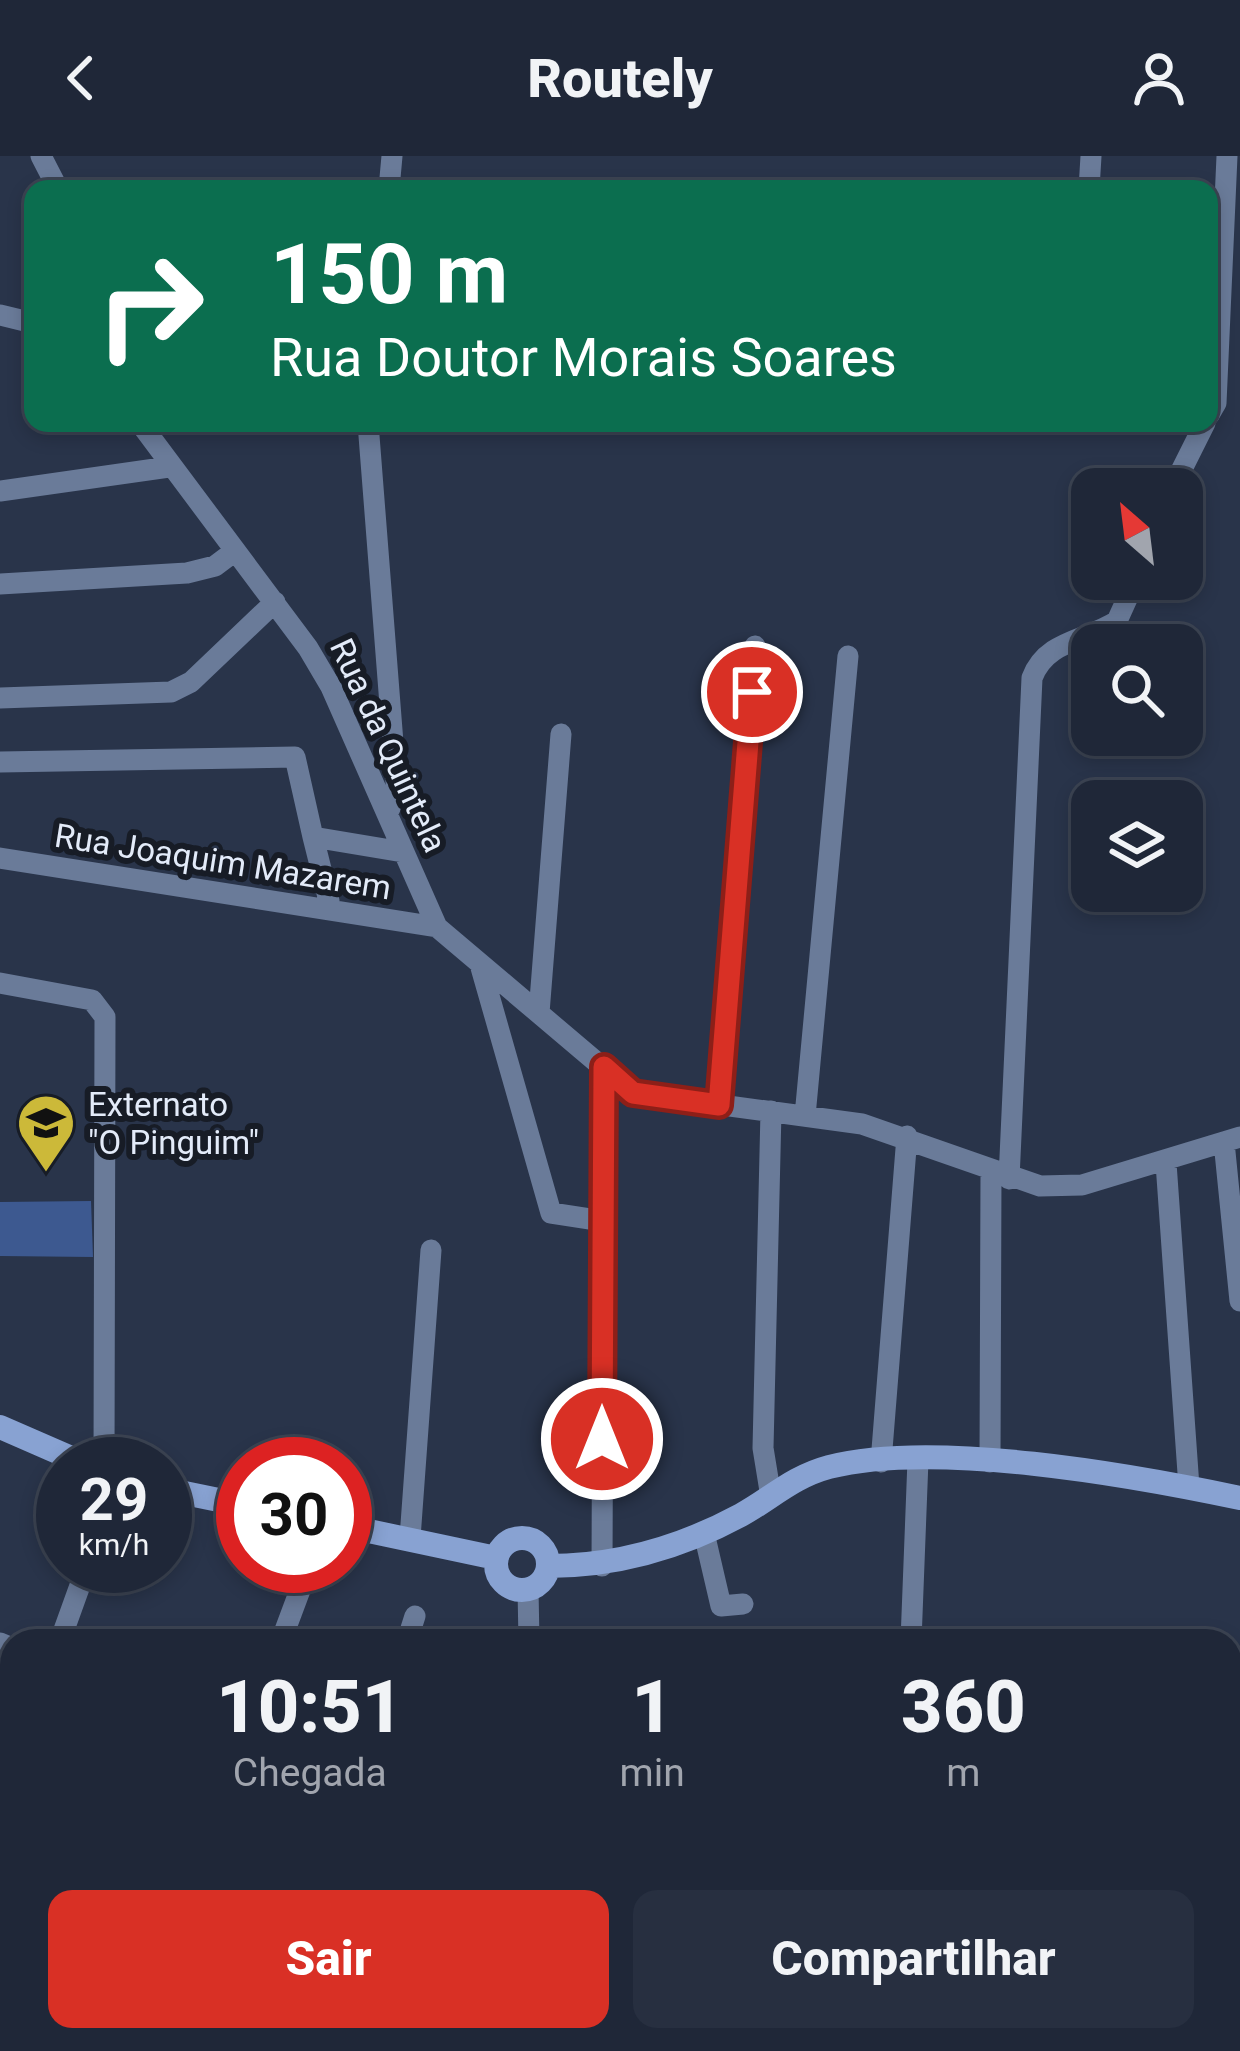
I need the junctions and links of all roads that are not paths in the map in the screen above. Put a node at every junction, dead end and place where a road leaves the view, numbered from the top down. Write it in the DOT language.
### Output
graph roads {
  1 [pos="1227,156"];
  2 [pos="1218,291"];
  3 [pos="146,432"];
  4 [pos="369,432"];
  5 [pos="1200,432"];
  6 [pos="170,466"];
  7 [pos="1182,468"];
  8 [pos="0,490"];
  9 [pos="236,551"];
  10 [pos="0,584"];
  11 [pos="1126,600"];
  12 [pos="275,602"];
  13 [pos="755,646"];
  14 [pos="848,656"];
  15 [pos="0,698"];
  16 [pos="561,734"];
  17 [pos="0,761"];
  18 [pos="387,814"];
  19 [pos="314,837"];
  20 [pos="404,852"];
  21 [pos="0,858"];
  22 [pos="329,901"];
  23 [pos="436,927"];
  24 [pos="480,963"];
  25 [pos="0,983"];
  26 [pos="539,1012"];
  27 [pos="604,1067"];
  28 [pos="719,1105"];
  29 [pos="771,1111"];
  30 [pos="805,1116"];
  31 [pos="908,1136"];
  32 [pos="1232,1140"];
  33 [pos="1166,1163"];
  34 [pos="1000,1175"];
  35 [pos="603,1221"];
  36 [pos="430,1250"];
  37 [pos="1240,1301"];
  38 [pos="0,1427"];
  39 [pos="104,1437"];
  40 [pos="36,1443"];
  41 [pos="918,1460"];
  42 [pos="881,1462"];
  43 [pos="990,1462"];
  44 [pos="1189,1487"];
  45 [pos="770,1491"];
  46 [pos="1240,1498"];
  47 [pos="372,1531"];
  48 [pos="704,1533"];
  49 [pos="410,1538"];
  50 [pos="496,1558"];
  51 [pos="548,1565"];
  52 [pos="602,1566"];
  53 [pos="528,1589"];
  54 [pos="77,1593"];
  55 [pos="299,1593"];
  56 [pos="743,1604"];
  57 [pos="416,1616"];
  58 [pos="64,1629"];
  59 [pos="285,1629"];
  60 [pos="411,1629"];
  61 [pos="529,1629"];
  62 [pos="911,1629"];
  1 -- 2 [label="street"];
  3 -- 6 [label="street, Rua da Quintela"];
  4 -- 18 [label="street"];
  5 -- 7 [label="street"];
  6 -- 8 [label="street"];
  6 -- 9 [label="street, Rua da Quintela"];
  9 -- 10 [label="street"];
  9 -- 12 [label="street, Rua da Quintela"];
  11 -- 34 [label="street"];
  12 -- 15 [label="street"];
  12 -- 18 [label="street, Rua da Quintela"];
  13 -- 28 [label="street"];
  14 -- 30 [label="street"];
  16 -- 26 [label="street"];
  17 -- 19 [label="street"];
  18 -- 20 [label="street, Rua da Quintela"];
  19 -- 20 [label="street"];
  19 -- 22 [label="street"];
  20 -- 23 [label="street, Rua da Quintela"];
  21 -- 23 [label="street, Rua Joaquim Mazarem"];
  23 -- 24 [label="street, Rua da Quintela"];
  24 -- 26 [label="street, Rua da Quintela"];
  24 -- 35 [label="street"];
  25 -- 39 [label="street"];
  26 -- 27 [label="street, Rua da Quintela"];
  27 -- 28 [label="street, Rua da Quintela"];
  27 -- 35 [label="street"];
  28 -- 29 [label="street, Rua da Quintela"];
  29 -- 30 [label="street, Rua da Quintela"];
  29 -- 45 [label="street"];
  30 -- 31 [label="street, Rua da Quintela"];
  31 -- 34 [label="street, Rua da Quintela"];
  31 -- 42 [label="street"];
  32 -- 33 [label="street, Rua da Quintela"];
  32 -- 37 [label="street"];
  33 -- 34 [label="street, Rua da Quintela"];
  33 -- 44 [label="street"];
  34 -- 43 [label="street"];
  35 -- 52 [label="street"];
  36 -- 49 [label="street"];
  38 -- 40 [label="main road"];
  41 -- 42 [label="main road"];
  41 -- 43 [label="main road"];
  41 -- 62 [label="street"];
  42 -- 45 [label="main road"];
  43 -- 44 [label="main road"];
  44 -- 46 [label="main road"];
  45 -- 48 [label="main road"];
  47 -- 49 [label="main road"];
  48 -- 52 [label="main road"];
  48 -- 56 [label="street"];
  49 -- 50 [label="main road"];
  50 -- 51 [label="main road"];
  50 -- 53 [label="main road"];
  51 -- 52 [label="main road"];
  51 -- 53 [label="main road"];
  53 -- 61 [label="street"];
  54 -- 58 [label="street"];
  55 -- 59 [label="street"];
  57 -- 60 [label="street"];
}
